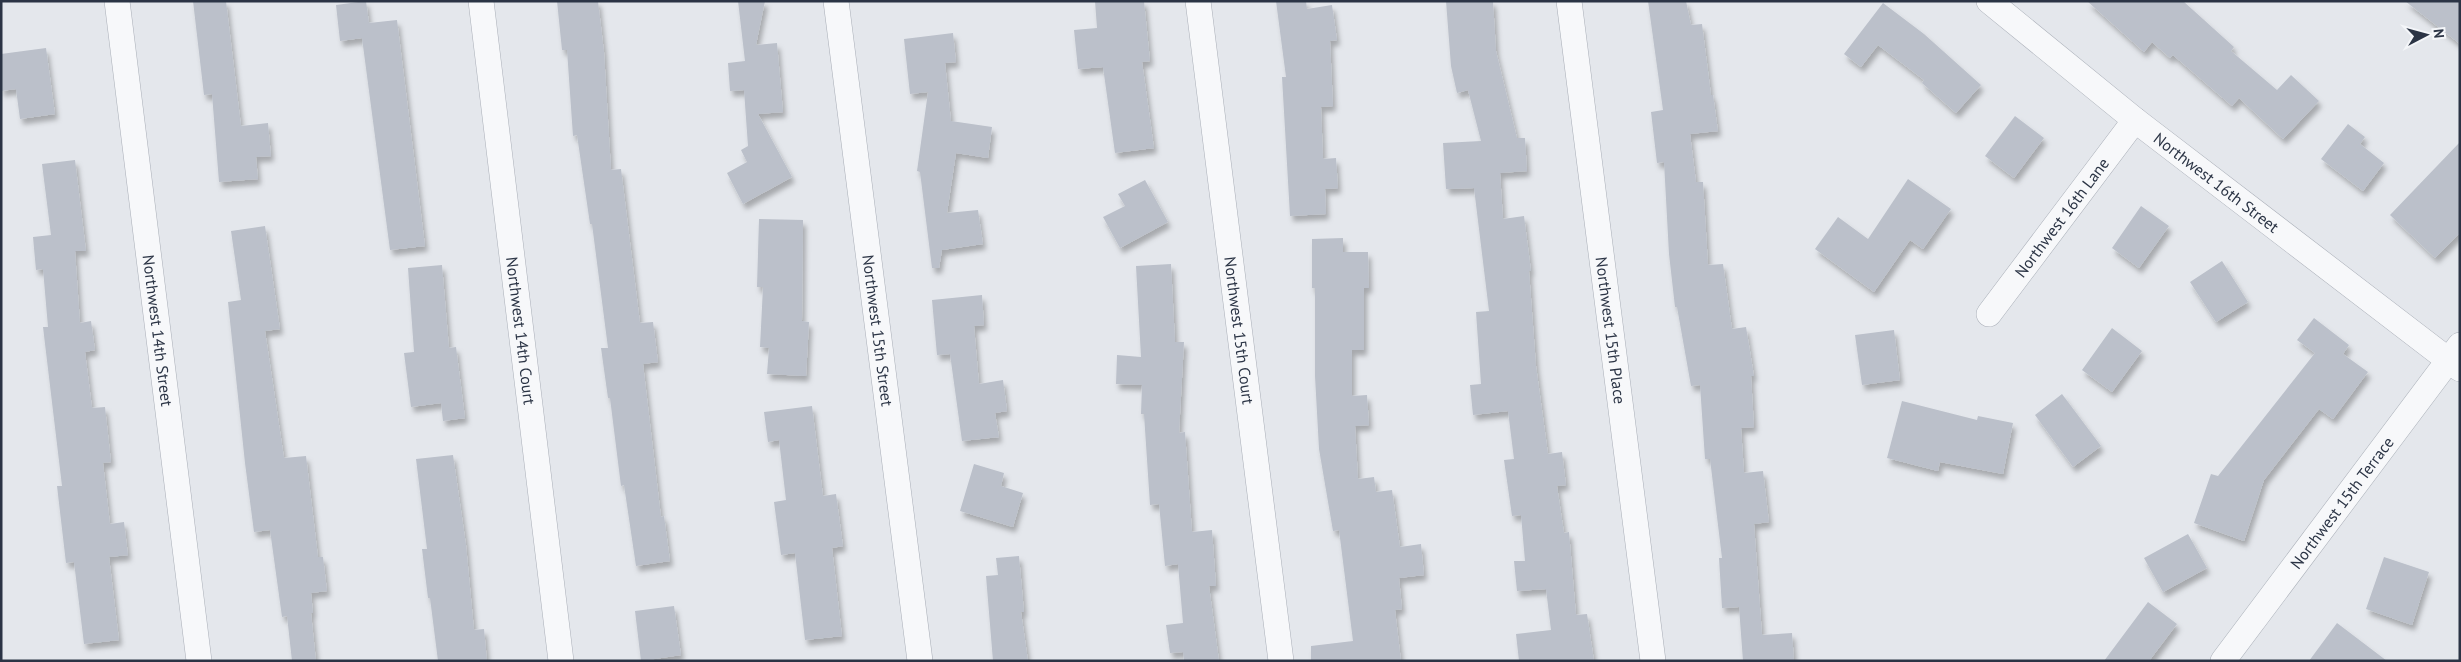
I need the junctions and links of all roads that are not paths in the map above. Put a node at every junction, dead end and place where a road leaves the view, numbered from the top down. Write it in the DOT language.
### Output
graph roads {
  1 [pos="117,1"];
  2 [pos="481,1"];
  3 [pos="836,1"];
  4 [pos="1198,1"];
  5 [pos="1568,1"];
  6 [pos="1989,1"];
  7 [pos="2135,120"];
  8 [pos="1989,314"];
  9 [pos="2456,358"];
  10 [pos="199,661"];
  11 [pos="561,661"];
  12 [pos="920,661"];
  13 [pos="1280,661"];
  14 [pos="1653,661"];
  15 [pos="2224,661"];
  1 -- 10 [label="street, Northwest 14th Street"];
  2 -- 11 [label="street, Northwest 14th Court"];
  3 -- 12 [label="street, Northwest 15th Street"];
  4 -- 13 [label="street, Northwest 15th Court"];
  5 -- 14 [label="street, Northwest 15th Place"];
  6 -- 7 [label="street, Northwest 16th Street"];
  7 -- 8 [label="street, Northwest 16th Lane"];
  7 -- 9 [label="street, Northwest 16th Street"];
  9 -- 15 [label="street, Northwest 15th Terrace"];
}
